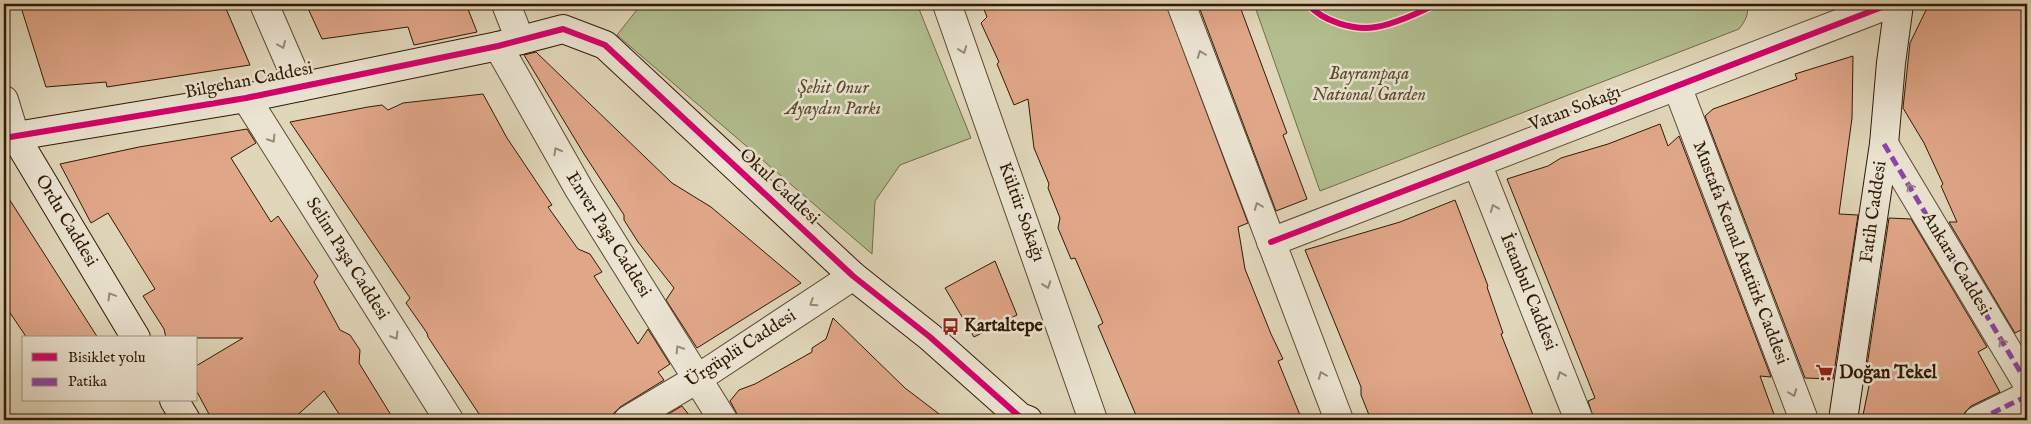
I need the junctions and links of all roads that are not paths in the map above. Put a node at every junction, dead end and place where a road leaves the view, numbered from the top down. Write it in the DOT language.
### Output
graph roads {
  1 [pos="264,4"];
  2 [pos="506,4"];
  3 [pos="947,4"];
  4 [pos="1182,4"];
  5 [pos="1890,4"];
  6 [pos="1900,4"];
  7 [pos="509,43"];
  8 [pos="1677,86"];
  9 [pos="300,87"];
  10 [pos="246,98"];
  11 [pos="4,100"];
  12 [pos="9,137"];
  13 [pos="1884,144"];
  14 [pos="1476,163"];
  15 [pos="1271,242"];
  16 [pos="853,276"];
  17 [pos="135,336"];
  18 [pos="697,379"];
  19 [pos="2027,383"];
  20 [pos="2027,396"];
  21 [pos="175,402"];
  22 [pos="1023,419"];
  23 [pos="186,420"];
  24 [pos="448,420"];
  25 [pos="628,420"];
  26 [pos="723,420"];
  27 [pos="1093,420"];
  28 [pos="1339,420"];
  29 [pos="1579,420"];
  30 [pos="1804,420"];
  31 [pos="1844,420"];
  32 [pos="1978,420"];
  1 -- 9 [label="street, one-way"];
  2 -- 7 [label="street, Enver Paşa Caddesi"];
  3 -- 27 [label="street, Kültür Sokağı, one-way"];
  15 -- 4 [label="street, one-way"];
  5 -- 8 [label="street, Vatan Sokağı"];
  6 -- 13 [label="street, Fatih Caddesi"];
  7 -- 9 [label="street, Bilgehan Caddesi"];
  7 -- 16 [label="street, Okul Caddesi"];
  18 -- 7 [label="street, Enver Paşa Caddesi, one-way"];
  8 -- 14 [label="street, Vatan Sokağı"];
  8 -- 30 [label="street, Mustafa Kemal Atatürk Caddesi, one-way"];
  9 -- 10 [label="street, Bilgehan Caddesi"];
  10 -- 12 [label="street, Bilgehan Caddesi"];
  10 -- 24 [label="street, Selim Paşa Caddesi, one-way"];
  11 -- 12 [label="street, Ordu Caddesi"];
  17 -- 12 [label="street, Ordu Caddesi, one-way"];
  19 -- 13 [label="street, Ankara Caddesi, one-way"];
  13 -- 31 [label="street, Fatih Caddesi"];
  14 -- 15 [label="street, Vatan Sokağı"];
  29 -- 14 [label="street, İstanbul Caddesi, one-way"];
  28 -- 15 [label="street, one-way"];
  16 -- 18 [label="street, Ürgüplü Caddesi, one-way"];
  16 -- 22 [label="street, Okul Caddesi"];
  18 -- 25 [label="street, Ürgüplü Caddesi"];
  18 -- 26 [label="street, Enver Paşa Caddesi"];
  20 -- 32 [label="street"];
  21 -- 23 [label="street"];
}
